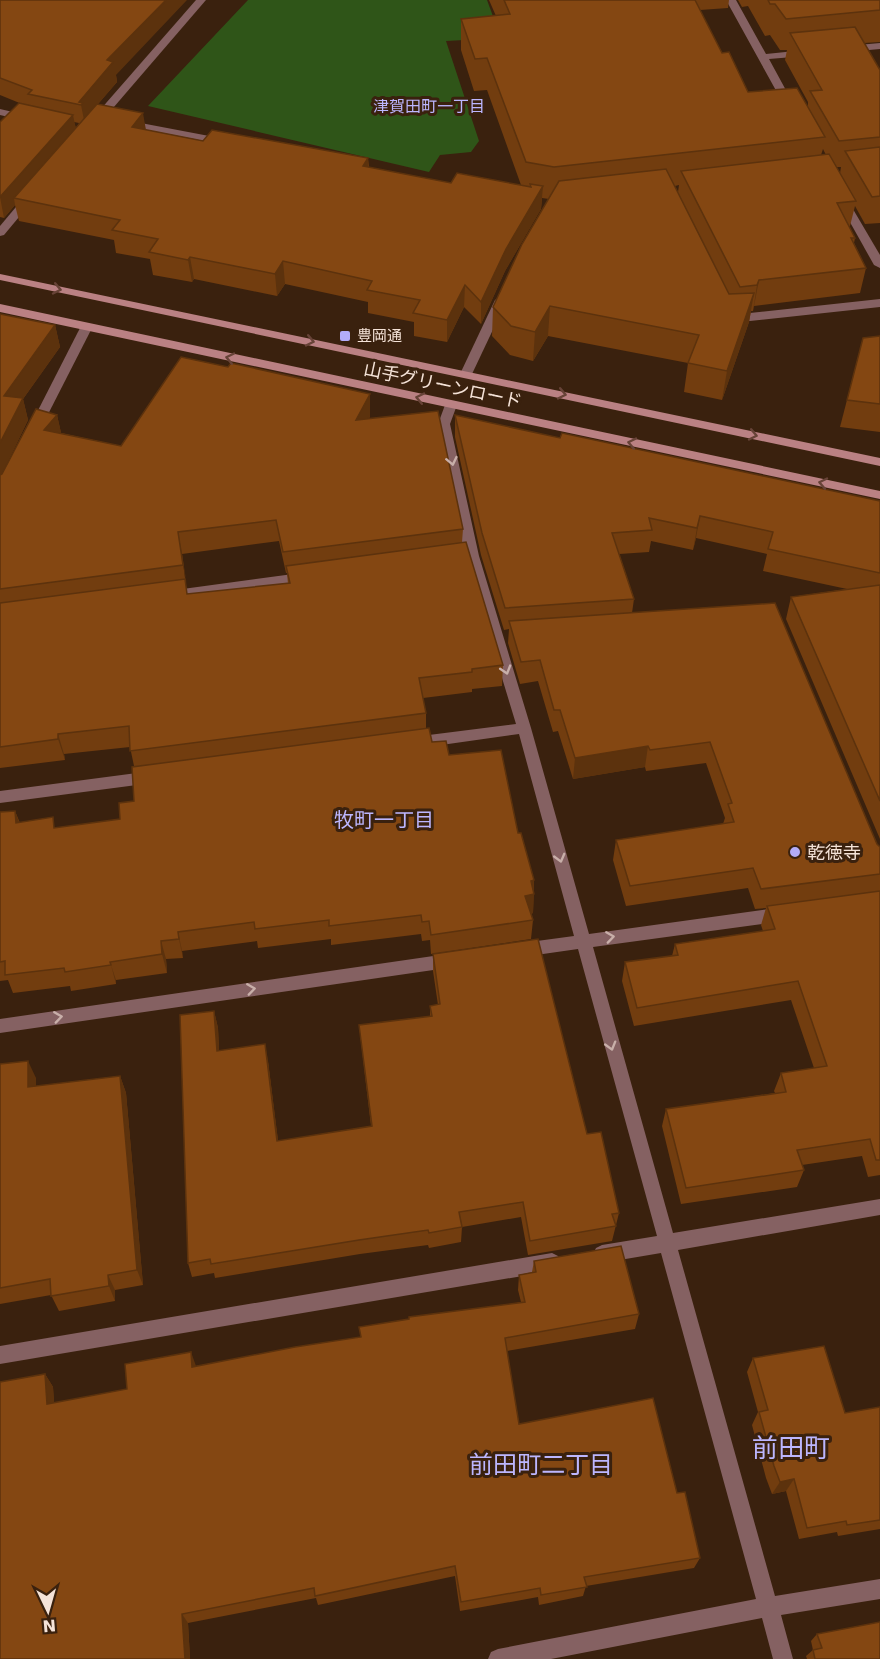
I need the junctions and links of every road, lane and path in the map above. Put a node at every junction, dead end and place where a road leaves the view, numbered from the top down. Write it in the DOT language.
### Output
graph roads {
  1 [pos="201,0"];
  2 [pos="731,0"];
  3 [pos="880,46"];
  4 [pos="833,50"];
  5 [pos="821,51"];
  6 [pos="762,57"];
  7 [pos="0,112"];
  8 [pos="795,115"];
  9 [pos="98,118"];
  10 [pos="33,119"];
  11 [pos="88,131"];
  12 [pos="238,144"];
  13 [pos="41,184"];
  14 [pos="839,193"];
  15 [pos="0,233"];
  16 [pos="880,265"];
  17 [pos="0,277"];
  18 [pos="504,292"];
  19 [pos="880,303"];
  20 [pos="0,308"];
  21 [pos="724,309"];
  22 [pos="86,328"];
  23 [pos="466,374"];
  24 [pos="451,405"];
  25 [pos="27,443"];
  26 [pos="880,462"];
  27 [pos="880,495"];
  28 [pos="318,576"];
  29 [pos="153,598"];
  30 [pos="524,728"];
  31 [pos="396,745"];
  32 [pos="163,776"];
  33 [pos="0,797"];
  34 [pos="800,912"];
  35 [pos="582,941"];
  36 [pos="501,953"];
  37 [pos="466,958"];
  38 [pos="0,1026"];
  39 [pos="880,1208"];
  40 [pos="666,1243"];
  41 [pos="0,1355"];
  42 [pos="880,1589"];
  43 [pos="768,1607"];
  44 [pos="498,1659"];
  45 [pos="783,1659"];
  1 -- 9 [label="street"];
  2 -- 6 [label="street"];
  3 -- 4 [label="street"];
  5 -- 6 [label="street"];
  6 -- 8 [label="street"];
  7 -- 10 [label="street"];
  9 -- 11 [label="street"];
  9 -- 12 [label="street"];
  13 -- 15 [label="street"];
  14 -- 16 [label="street"];
  17 -- 23 [label="street, 山手グリーンロード, one-way"];
  18 -- 23 [label="street"];
  19 -- 21 [label="street"];
  20 -- 22 [label="street, 山手グリーンロード"];
  24 -- 22 [label="street, 山手グリーンロード, one-way"];
  22 -- 25 [label="street"];
  23 -- 26 [label="street, 山手グリーンロード, one-way"];
  27 -- 24 [label="street, 山手グリーンロード, one-way"];
  24 -- 30 [label="street, one-way"];
  28 -- 29 [label="street"];
  30 -- 31 [label="street"];
  30 -- 35 [label="street, one-way"];
  32 -- 33 [label="street"];
  35 -- 34 [label="street, one-way"];
  35 -- 36 [label="street"];
  35 -- 40 [label="street, one-way"];
  38 -- 37 [label="street, one-way"];
  39 -- 40 [label="street"];
  40 -- 41 [label="street"];
  40 -- 43 [label="street"];
  42 -- 43 [label="street"];
  43 -- 44 [label="street"];
  43 -- 45 [label="street"];
}
